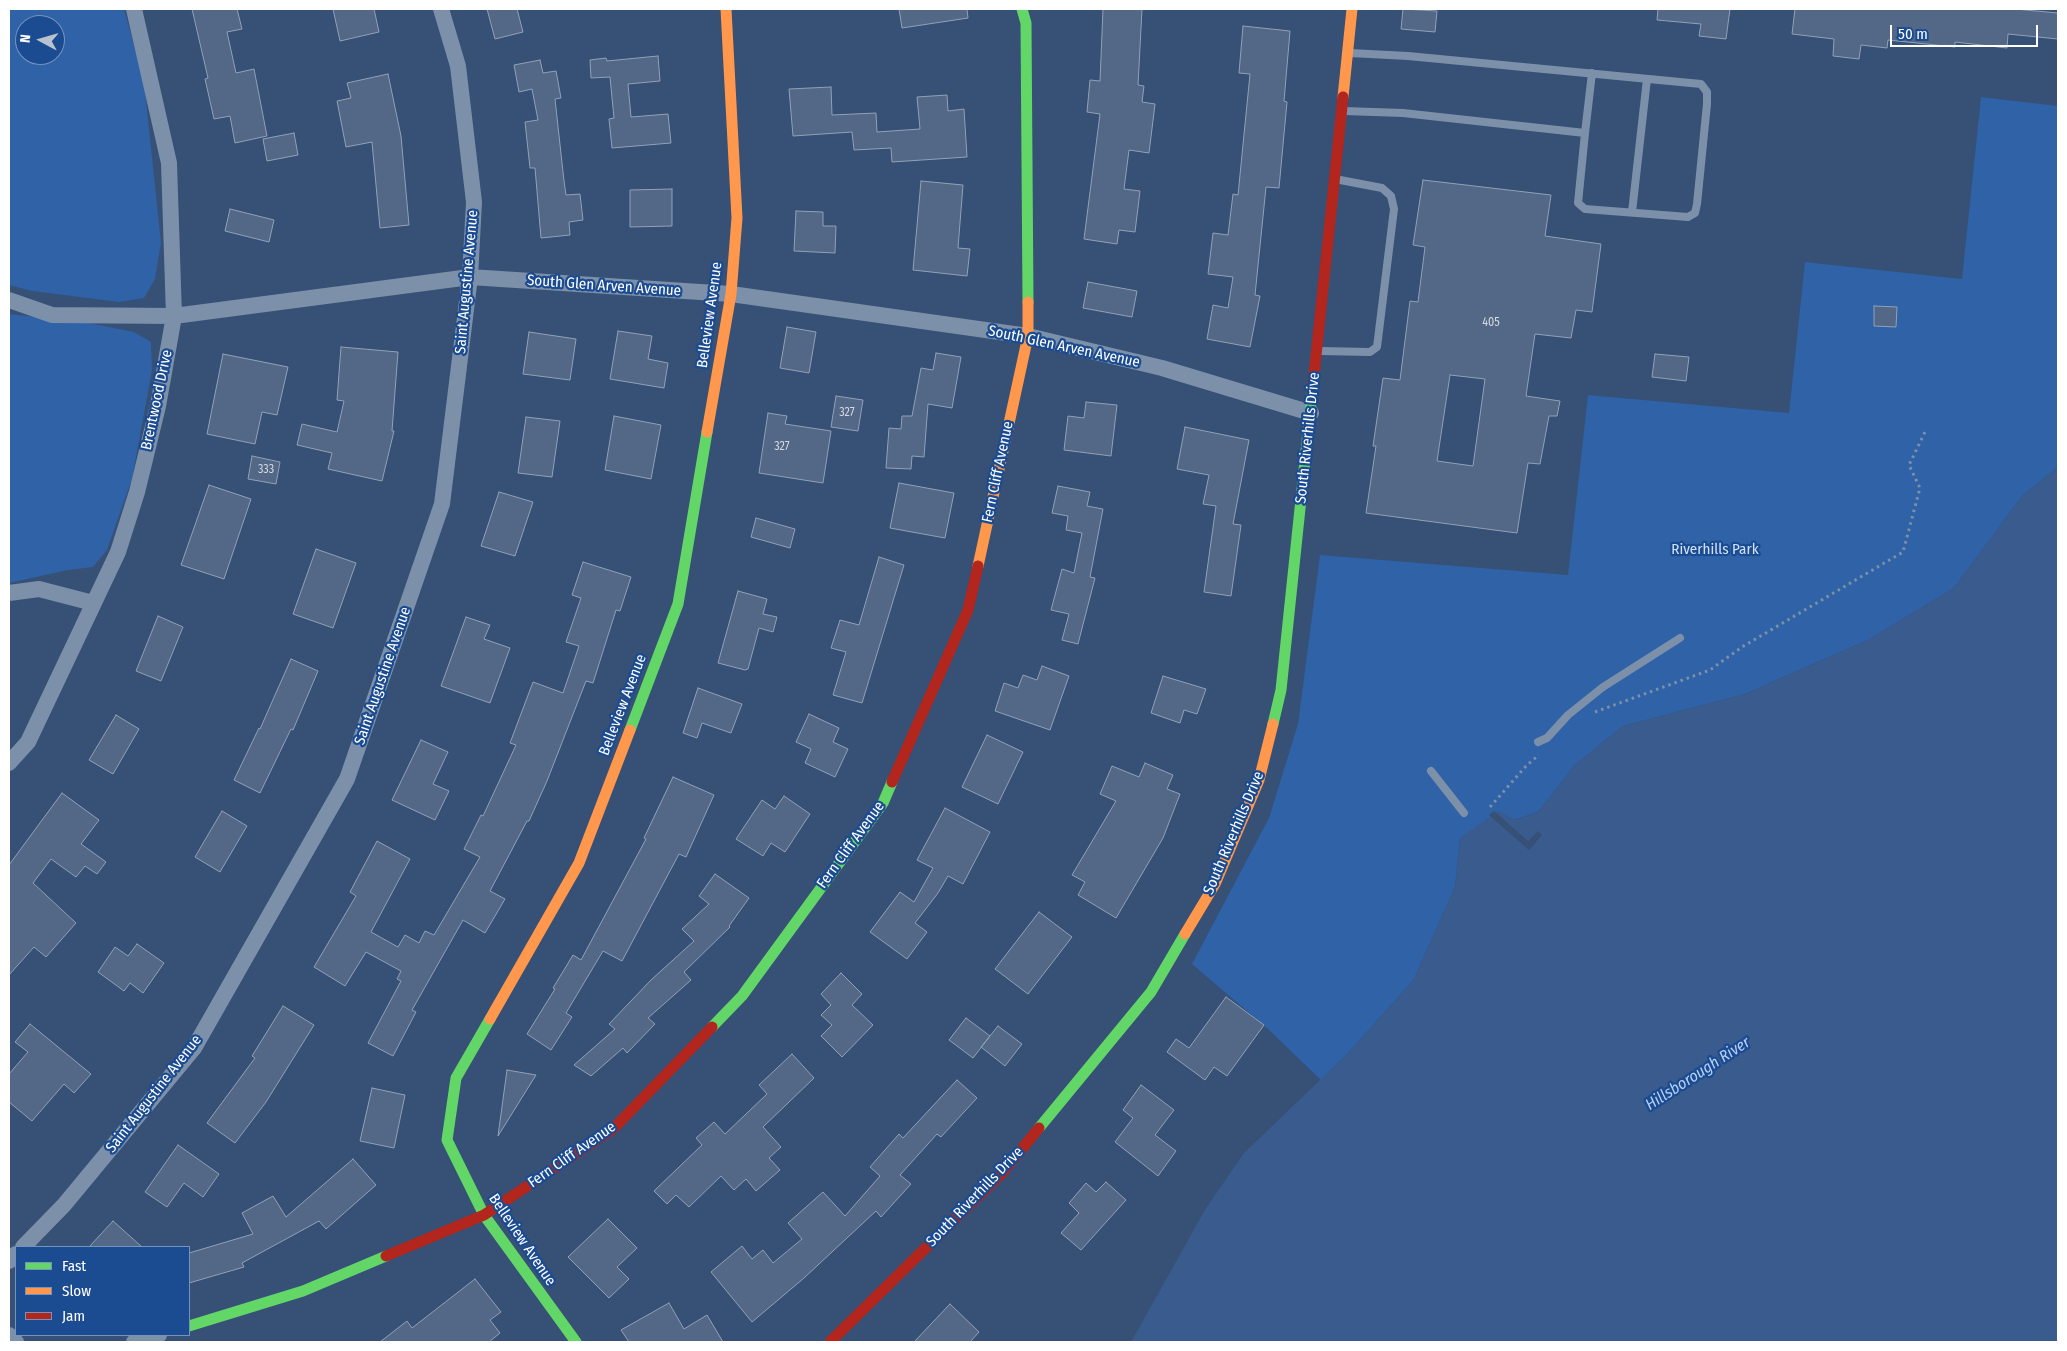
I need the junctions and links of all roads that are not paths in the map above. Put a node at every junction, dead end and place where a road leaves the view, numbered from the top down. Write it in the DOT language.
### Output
graph roads {
  1 [pos="134,9"];
  2 [pos="441,9"];
  3 [pos="726,9"];
  4 [pos="1352,9"];
  5 [pos="1025,14"];
  6 [pos="1348,52"];
  7 [pos="1592,73"];
  8 [pos="1647,79"];
  9 [pos="1342,110"];
  10 [pos="1585,133"];
  11 [pos="1335,178"];
  12 [pos="1632,212"];
  13 [pos="470,277"];
  14 [pos="730,294"];
  15 [pos="9,300"];
  16 [pos="174,316"];
  17 [pos="1028,336"];
  18 [pos="1318,350"];
  19 [pos="1311,413"];
  20 [pos="9,593"];
  21 [pos="93,602"];
  22 [pos="1680,638"];
  23 [pos="1538,742"];
  24 [pos="9,764"];
  25 [pos="1431,771"];
  26 [pos="1464,813"];
  27 [pos="484,1216"];
  28 [pos="24,1246"];
  29 [pos="190,1326"];
  30 [pos="9,1335"];
  31 [pos="155,1336"];
  32 [pos="16,1342"];
  33 [pos="134,1342"];
  34 [pos="576,1342"];
  35 [pos="830,1342"];
  1 -- 16 [label="street, Brentwood Drive"];
  2 -- 13 [label="street, Saint Augustine Avenue"];
  3 -- 14 [label="street, Belleview Avenue"];
  4 -- 6 [label="street, South Riverhills Drive"];
  5 -- 17 [label="street, Fern Cliff Avenue"];
  6 -- 7 [label="lane"];
  6 -- 9 [label="street, South Riverhills Drive"];
  7 -- 8 [label="lane"];
  7 -- 10 [label="lane"];
  8 -- 12 [label="lane"];
  8 -- 12 [label="lane"];
  9 -- 10 [label="lane"];
  9 -- 11 [label="street, South Riverhills Drive"];
  10 -- 12 [label="lane"];
  11 -- 18 [label="street, South Riverhills Drive"];
  11 -- 18 [label="lane"];
  13 -- 14 [label="street, South Glen Arven Avenue"];
  13 -- 16 [label="street, South Glen Arven Avenue"];
  13 -- 28 [label="street, Saint Augustine Avenue"];
  14 -- 17 [label="street, South Glen Arven Avenue"];
  14 -- 27 [label="street, Belleview Avenue"];
  15 -- 16 [label="street, South Glen Arven Avenue"];
  16 -- 21 [label="street, Brentwood Drive"];
  17 -- 19 [label="street, South Glen Arven Avenue"];
  17 -- 27 [label="street, Fern Cliff Avenue"];
  18 -- 19 [label="street, South Riverhills Drive"];
  19 -- 35 [label="street, South Riverhills Drive"];
  20 -- 21 [label="street"];
  21 -- 24 [label="street, Brentwood Drive"];
  22 -- 23 [label="lane"];
  25 -- 26 [label="lane"];
  27 -- 29 [label="street, Fern Cliff Avenue"];
  27 -- 34 [label="street, Belleview Avenue"];
  30 -- 32 [label="street"];
  31 -- 33 [label="street"];
}
